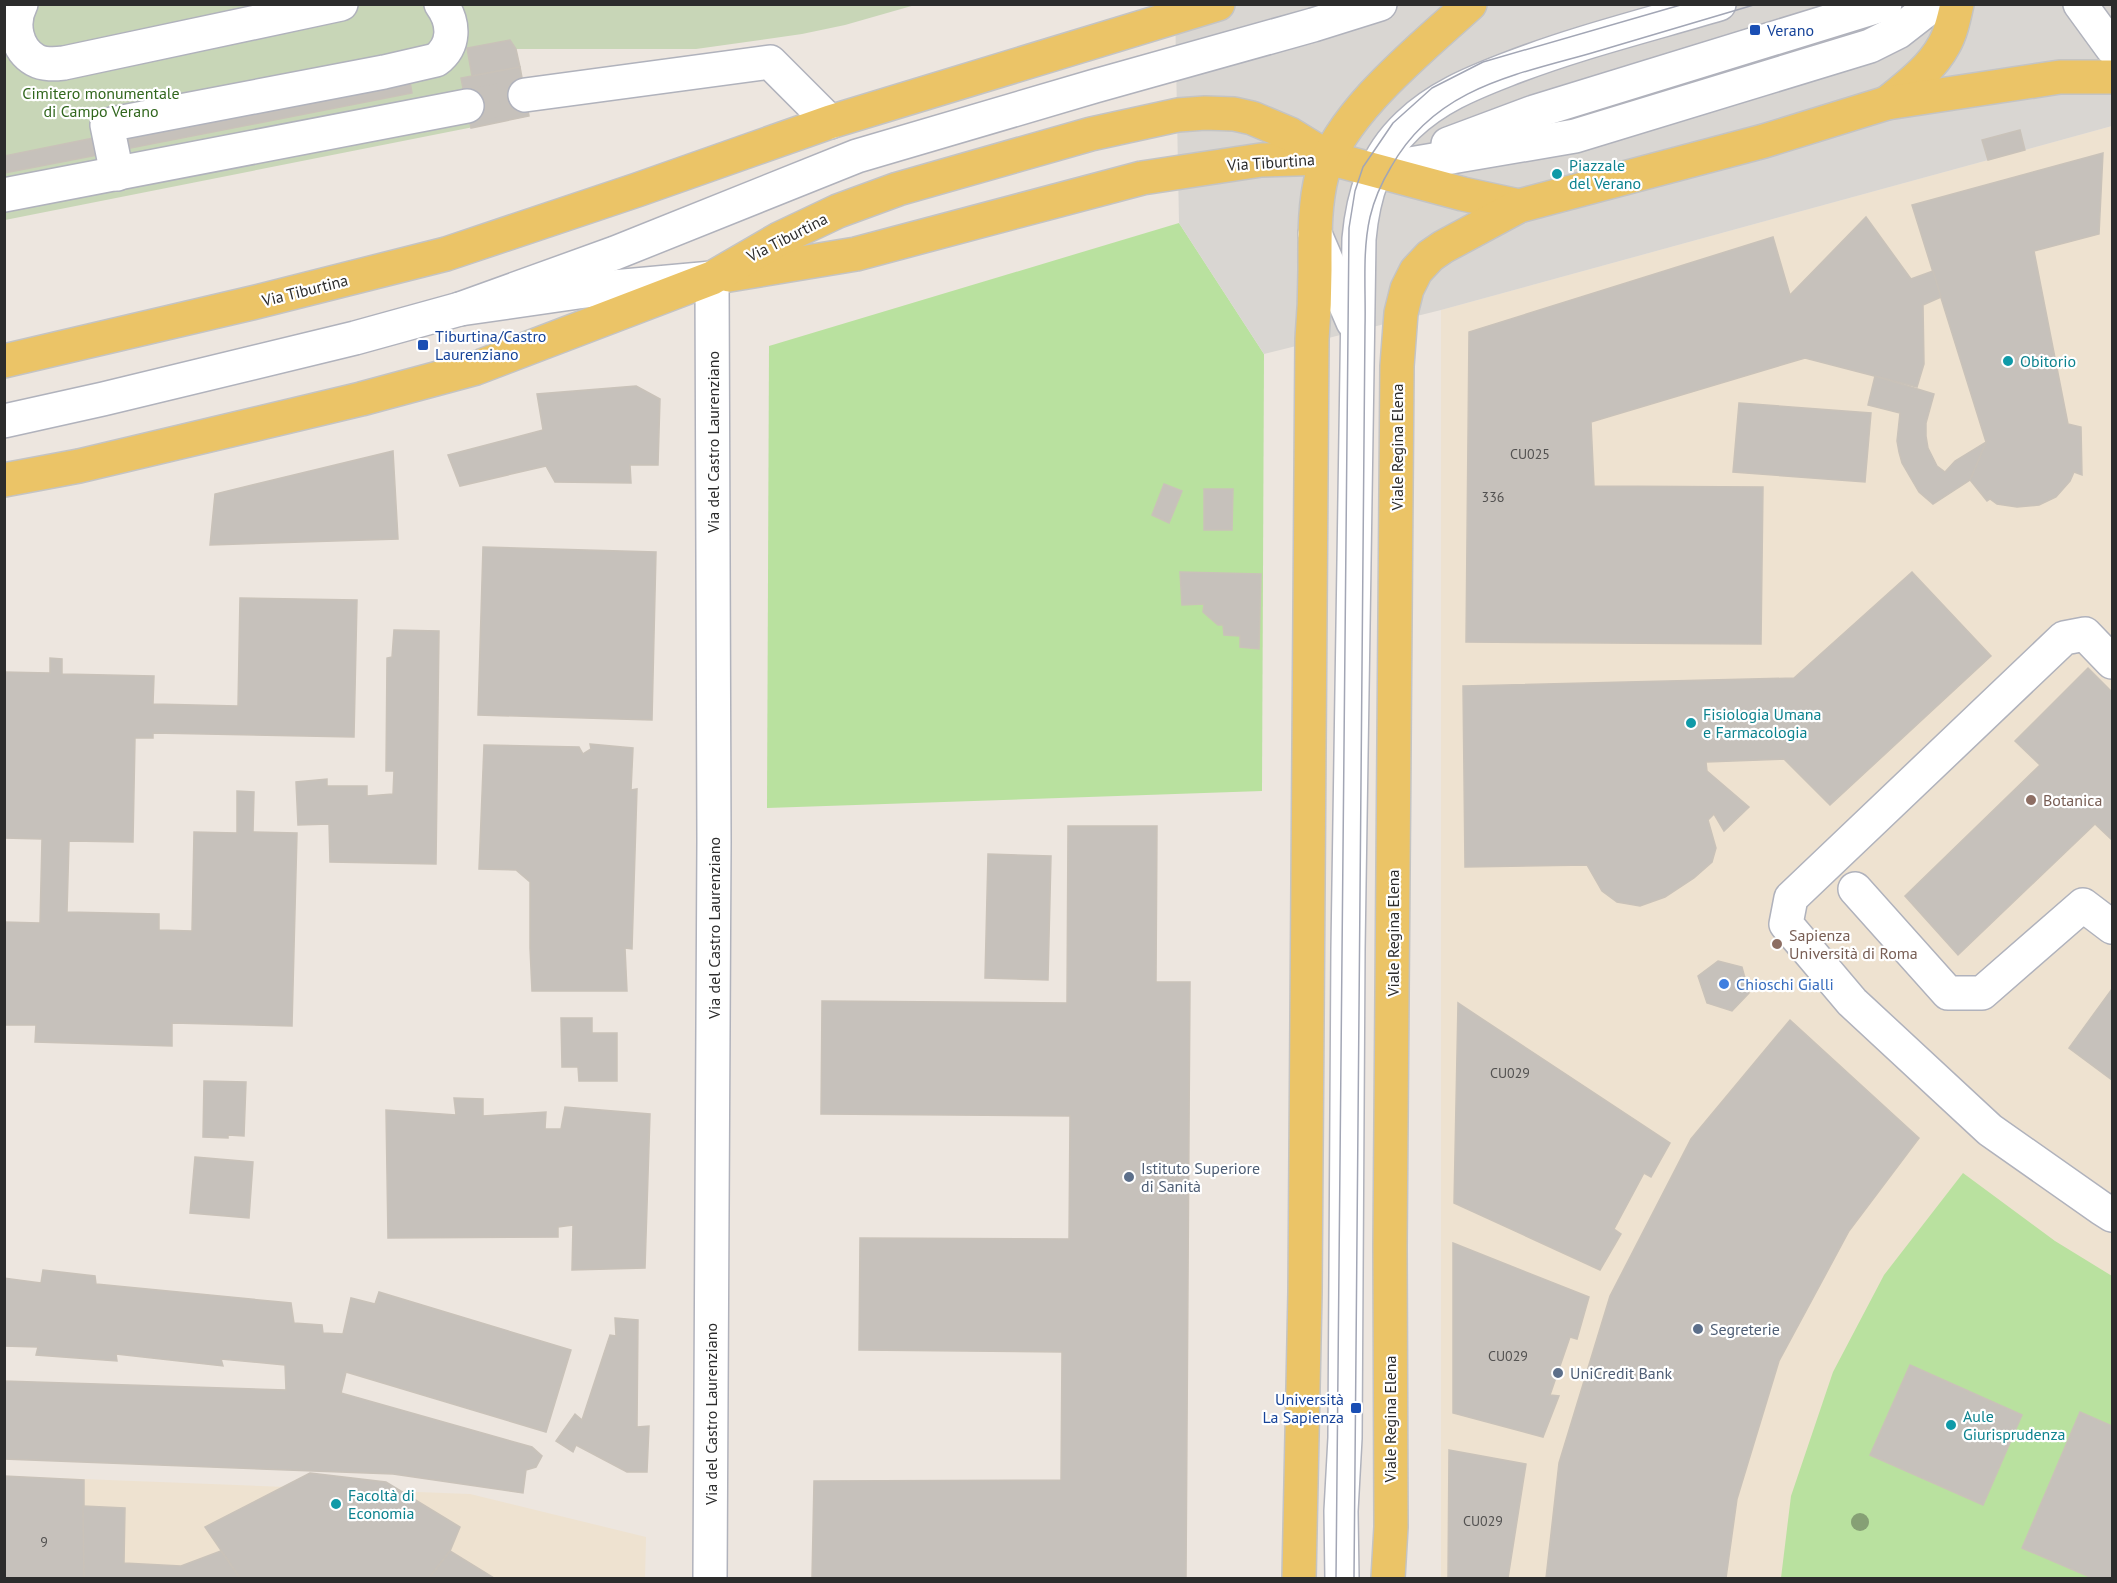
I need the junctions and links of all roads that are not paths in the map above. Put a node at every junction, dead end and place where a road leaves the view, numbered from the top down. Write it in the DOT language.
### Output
graph roads {
  1 [pos="21,4"];
  2 [pos="341,4"];
  3 [pos="441,4"];
  4 [pos="1218,4"];
  5 [pos="1380,4"];
  6 [pos="1470,4"];
  7 [pos="1719,4"];
  8 [pos="1886,4"];
  9 [pos="1934,4"];
  10 [pos="1958,4"];
  11 [pos="2080,4"];
  12 [pos="2112,48"];
  13 [pos="2112,77"];
  14 [pos="525,95"];
  15 [pos="1887,103"];
  16 [pos="466,106"];
  17 [pos="830,122"];
  18 [pos="1329,158"];
  19 [pos="1376,171"];
  20 [pos="117,174"];
  21 [pos="4,195"];
  22 [pos="1519,206"];
  23 [pos="1315,234"];
  24 [pos="712,278"];
  25 [pos="1407,289"];
  26 [pos="460,309"];
  27 [pos="1359,335"];
  28 [pos="4,361"];
  29 [pos="4,421"];
  30 [pos="4,480"];
  31 [pos="2112,662"];
  32 [pos="1855,889"];
  33 [pos="2112,927"];
  34 [pos="2112,1215"];
  35 [pos="710,1578"];
  36 [pos="1299,1578"];
  37 [pos="1342,1578"];
  38 [pos="1388,1578"];
  1 -- 2 [label="street"];
  3 -- 20 [label="street"];
  4 -- 17 [label="main road, Via Tiburtina"];
  5 -- 26 [label="street, Via Tiburtina"];
  6 -- 18 [label="main road"];
  7 -- 19 [label="street"];
  8 -- 19 [label="street"];
  9 -- 19 [label="street"];
  10 -- 15 [label="main road"];
  11 -- 12 [label="street"];
  13 -- 15 [label="main road"];
  14 -- 17 [label="street"];
  15 -- 22 [label="main road"];
  16 -- 20 [label="street"];
  17 -- 28 [label="main road, Via Tiburtina"];
  18 -- 19 [label="main road"];
  18 -- 23 [label="main road"];
  18 -- 24 [label="main road, Via Tiburtina"];
  18 -- 24 [label="main road, Via Tiburtina"];
  19 -- 22 [label="main road"];
  19 -- 27 [label="street"];
  20 -- 21 [label="street"];
  22 -- 25 [label="main road"];
  23 -- 27 [label="street"];
  23 -- 36 [label="main road"];
  24 -- 26 [label="street, Via Tiburtina"];
  24 -- 30 [label="main road, Via Tiburtina"];
  24 -- 35 [label="street, Via del Castro Laurenziano"];
  25 -- 27 [label="street"];
  25 -- 38 [label="main road, Viale Regina Elena"];
  26 -- 29 [label="street, Via Tiburtina"];
  27 -- 37 [label="street"];
  31 -- 34 [label="street"];
  32 -- 33 [label="street"];
}
